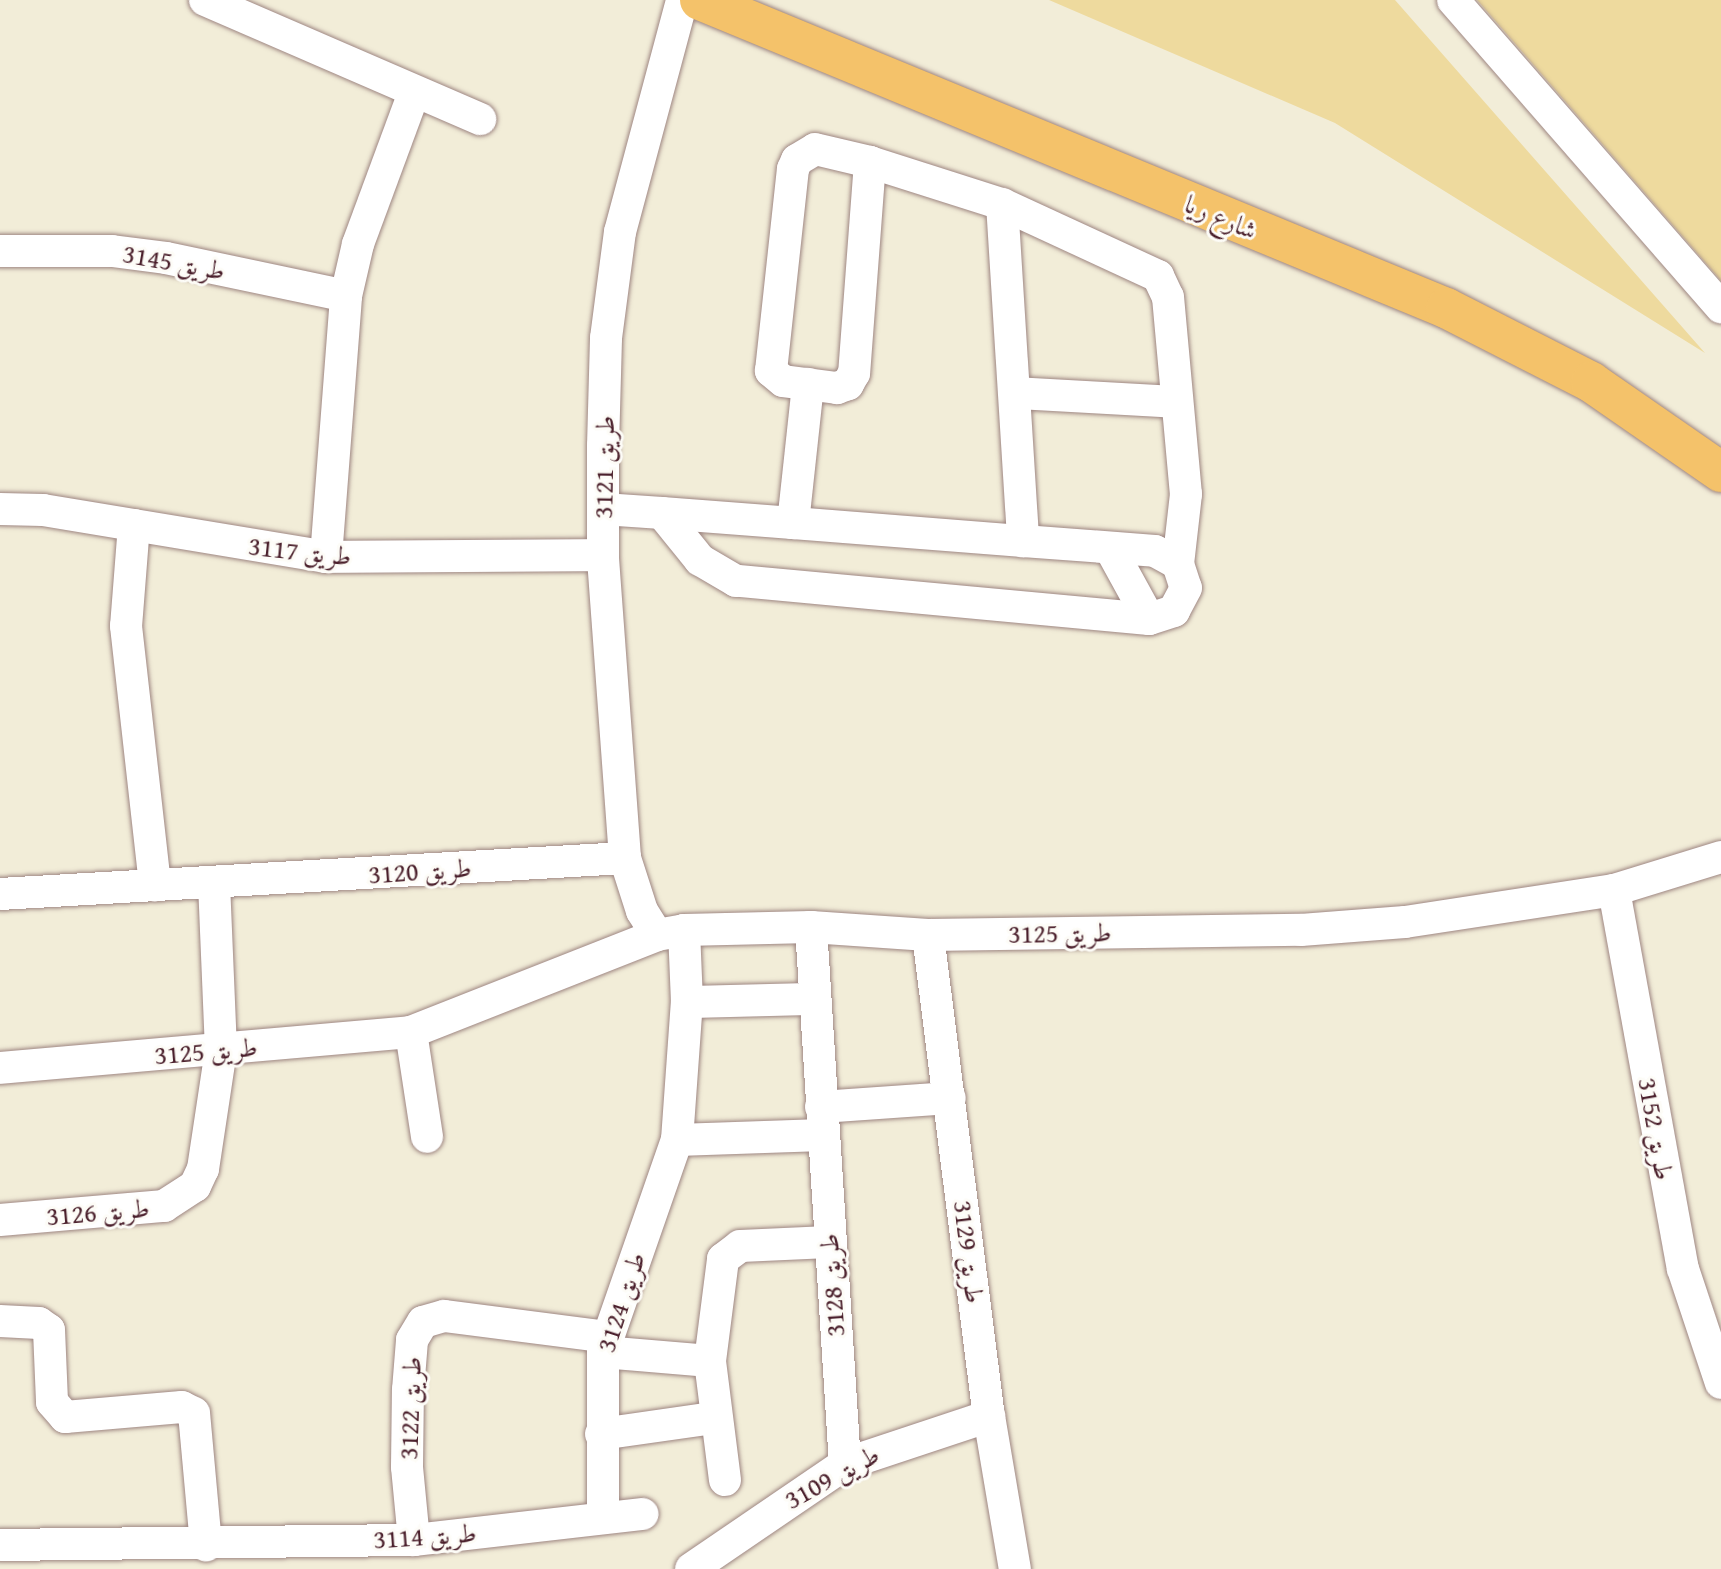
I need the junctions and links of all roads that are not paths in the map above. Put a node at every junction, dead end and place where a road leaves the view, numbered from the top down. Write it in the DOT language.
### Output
graph roads {
  1 [pos="205,0"];
  2 [pos="682,0"];
  3 [pos="700,0"];
  4 [pos="1453,0"];
  5 [pos="414,93"];
  6 [pos="480,119"];
  7 [pos="870,162"];
  8 [pos="1002,204"];
  9 [pos="0,251"];
  10 [pos="346,296"];
  11 [pos="1721,307"];
  12 [pos="808,384"];
  13 [pos="1016,393"];
  14 [pos="1177,402"];
  15 [pos="1721,472"];
  16 [pos="0,509"];
  17 [pos="603,509"];
  18 [pos="662,513"];
  19 [pos="793,523"];
  20 [pos="134,525"];
  21 [pos="1023,541"];
  22 [pos="1110,548"];
  23 [pos="603,555"];
  24 [pos="326,557"];
  25 [pos="1178,564"];
  26 [pos="1149,619"];
  27 [pos="1721,857"];
  28 [pos="625,858"];
  29 [pos="214,884"];
  30 [pos="155,885"];
  31 [pos="1614,890"];
  32 [pos="0,894"];
  33 [pos="811,927"];
  34 [pos="670,933"];
  35 [pos="928,935"];
  36 [pos="813,999"];
  37 [pos="687,1002"];
  38 [pos="411,1032"];
  39 [pos="221,1050"];
  40 [pos="0,1068"];
  41 [pos="950,1098"];
  42 [pos="822,1121"];
  43 [pos="427,1137"];
  44 [pos="677,1140"];
  45 [pos="0,1220"];
  46 [pos="829,1242"];
  47 [pos="0,1321"];
  48 [pos="605,1344"];
  49 [pos="710,1361"];
  50 [pos="1719,1370"];
  51 [pos="989,1416"];
  52 [pos="714,1418"];
  53 [pos="601,1434"];
  54 [pos="845,1464"];
  55 [pos="725,1480"];
  56 [pos="643,1514"];
  57 [pos="603,1518"];
  58 [pos="414,1540"];
  59 [pos="0,1545"];
  60 [pos="206,1545"];
  61 [pos="691,1569"];
  62 [pos="1015,1569"];
  1 -- 5 [label="street"];
  2 -- 17 [label="street, طريق 3121"];
  3 -- 15 [label="main road, شارع ريا"];
  4 -- 11 [label="street"];
  5 -- 6 [label="street"];
  5 -- 10 [label="street"];
  7 -- 8 [label="street"];
  7 -- 12 [label="street"];
  7 -- 12 [label="street"];
  8 -- 13 [label="street"];
  8 -- 14 [label="street"];
  9 -- 10 [label="street, طريق 3145"];
  10 -- 24 [label="street"];
  12 -- 19 [label="street"];
  13 -- 14 [label="street"];
  13 -- 21 [label="street"];
  14 -- 25 [label="street"];
  16 -- 20 [label="street, طريق 3117"];
  17 -- 18 [label="street"];
  17 -- 23 [label="street, طريق 3121"];
  18 -- 19 [label="street"];
  18 -- 26 [label="street"];
  19 -- 21 [label="street"];
  20 -- 24 [label="street, طريق 3117"];
  20 -- 30 [label="street"];
  21 -- 22 [label="street"];
  22 -- 25 [label="street"];
  22 -- 26 [label="street"];
  23 -- 24 [label="street, طريق 3117"];
  23 -- 28 [label="street, طريق 3121"];
  25 -- 26 [label="street"];
  27 -- 31 [label="street, طريق 3125"];
  28 -- 29 [label="street, طريق 3120"];
  28 -- 34 [label="street, طريق 3121"];
  29 -- 30 [label="street, طريق 3120"];
  29 -- 39 [label="street"];
  30 -- 32 [label="street, طريق 3120"];
  31 -- 35 [label="street, طريق 3125"];
  31 -- 50 [label="street, طريق 3152"];
  33 -- 34 [label="street, طريق 3125"];
  33 -- 35 [label="street, طريق 3125"];
  33 -- 36 [label="street, طريق 3128"];
  34 -- 37 [label="street, طريق 3124"];
  34 -- 38 [label="street, طريق 3125"];
  35 -- 41 [label="street, طريق 3129"];
  36 -- 37 [label="street"];
  36 -- 42 [label="street, طريق 3128"];
  37 -- 44 [label="street, طريق 3124"];
  38 -- 39 [label="street, طريق 3125"];
  38 -- 43 [label="street"];
  39 -- 40 [label="street, طريق 3125"];
  39 -- 45 [label="street, طريق 3126"];
  41 -- 42 [label="street"];
  41 -- 51 [label="street, طريق 3129"];
  42 -- 44 [label="street"];
  42 -- 46 [label="street, طريق 3128"];
  44 -- 48 [label="street, طريق 3124"];
  46 -- 49 [label="street"];
  46 -- 54 [label="street, طريق 3128"];
  47 -- 60 [label="street"];
  48 -- 49 [label="street, طريق 3122"];
  48 -- 53 [label="street, طريق 3124"];
  48 -- 58 [label="street, طريق 3122"];
  49 -- 52 [label="street"];
  51 -- 54 [label="street, طريق 3109"];
  51 -- 62 [label="street, طريق 3129"];
  52 -- 53 [label="street"];
  52 -- 55 [label="street"];
  53 -- 57 [label="street, طريق 3124"];
  54 -- 61 [label="street, طريق 3109"];
  56 -- 57 [label="street, طريق 3114"];
  57 -- 58 [label="street, طريق 3114"];
  58 -- 60 [label="street, طريق 3114"];
  59 -- 60 [label="street, طريق 3114"];
}
